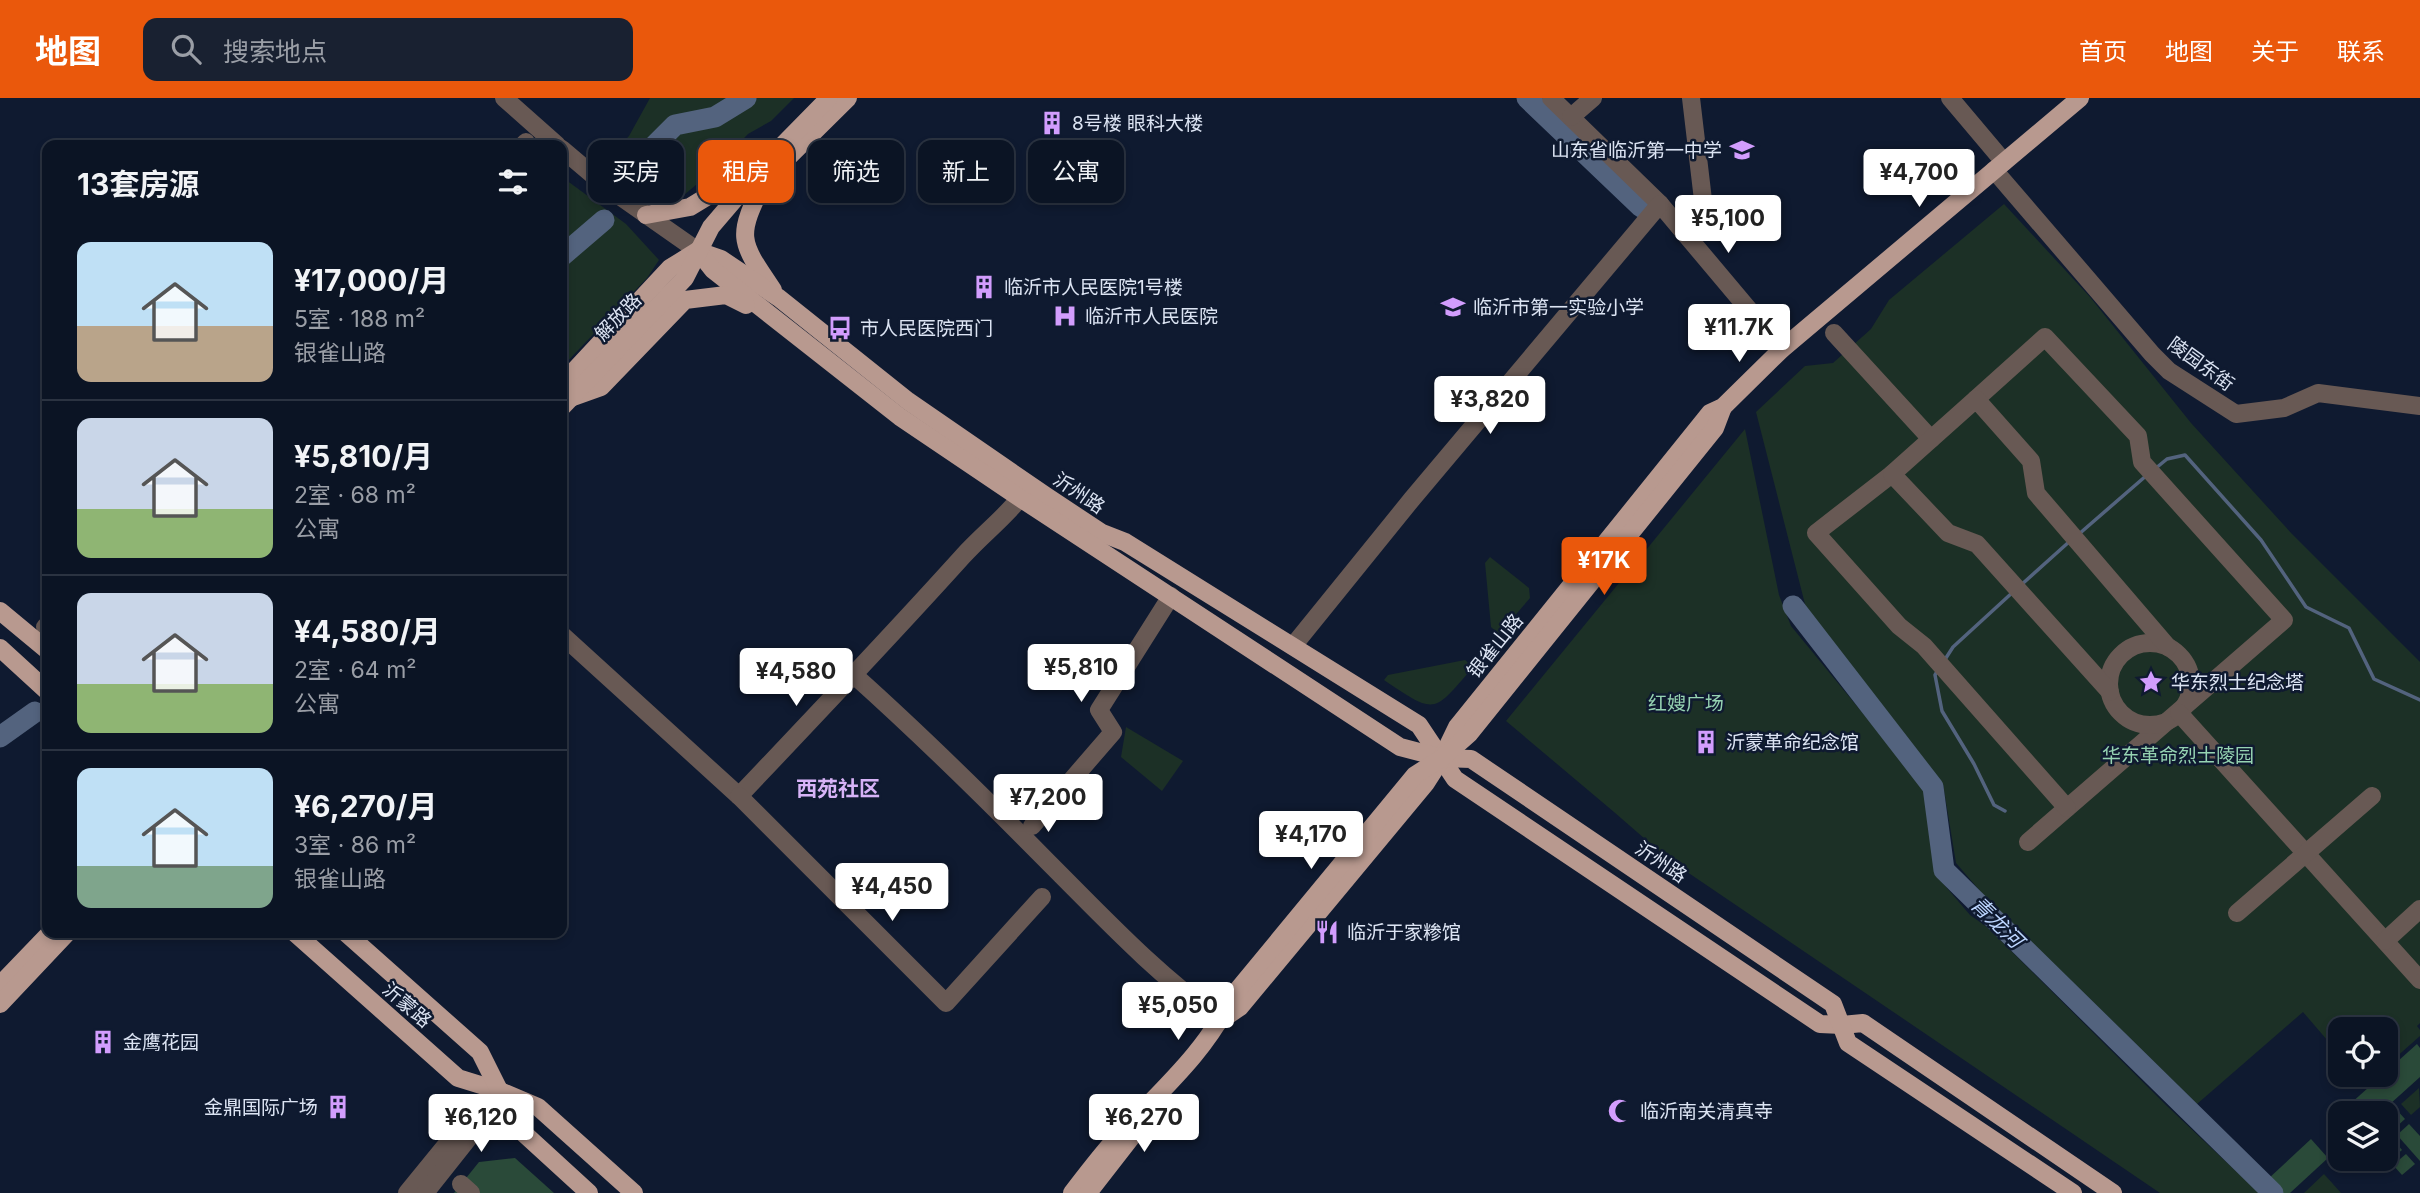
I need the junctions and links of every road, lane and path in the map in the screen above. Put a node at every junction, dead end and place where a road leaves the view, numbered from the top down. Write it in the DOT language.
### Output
graph roads {
  1 [pos="504,98"];
  2 [pos="829,98"];
  3 [pos="848,98"];
  4 [pos="1551,98"];
  5 [pos="1592,98"];
  6 [pos="1692,98"];
  7 [pos="1950,98"];
  8 [pos="2080,98"];
  9 [pos="1571,117"];
  10 [pos="551,140"];
  11 [pos="788,140"];
  12 [pos="794,151"];
  13 [pos="567,153"];
  14 [pos="1999,166"];
  15 [pos="698,202"];
  16 [pos="731,203"];
  17 [pos="745,203"];
  18 [pos="754,203"];
  19 [pos="1660,204"];
  20 [pos="646,215"];
  21 [pos="1678,225"];
  22 [pos="698,251"];
  23 [pos="779,298"];
  24 [pos="775,320"];
  25 [pos="1834,333"];
  26 [pos="1782,349"];
  27 [pos="567,394"];
  28 [pos="567,396"];
  29 [pos="1976,399"];
  30 [pos="2420,406"];
  31 [pos="1931,439"];
  32 [pos="1892,474"];
  33 [pos="1020,498"];
  34 [pos="1171,596"];
  35 [pos="0,611"];
  36 [pos="567,640"];
  37 [pos="42,646"];
  38 [pos="1293,646"];
  39 [pos="2168,647"];
  40 [pos="0,648"];
  41 [pos="854,675"];
  42 [pos="42,686"];
  43 [pos="2110,692"];
  44 [pos="2179,713"];
  45 [pos="1442,758"];
  46 [pos="739,796"];
  47 [pos="2372,796"];
  48 [pos="2067,808"];
  49 [pos="1032,826"];
  50 [pos="2028,842"];
  51 [pos="2306,853"];
  52 [pos="1042,897"];
  53 [pos="2420,909"];
  54 [pos="2237,914"];
  55 [pos="45,938"];
  56 [pos="61,938"];
  57 [pos="301,938"];
  58 [pos="352,938"];
  59 [pos="2385,941"];
  60 [pos="2420,980"];
  61 [pos="0,985"];
  62 [pos="0,1004"];
  63 [pos="1221,1020"];
  64 [pos="1842,1025"];
  65 [pos="1164,1089"];
  66 [pos="500,1091"];
  67 [pos="407,1193"];
  68 [pos="425,1193"];
  69 [pos="589,1193"];
  70 [pos="635,1193"];
  71 [pos="1072,1193"];
  72 [pos="1088,1193"];
  73 [pos="2073,1193"];
  74 [pos="2113,1193"];
  1 -- 10 [label="street"];
  2 -- 11 [label="main road, 解放路"];
  3 -- 12 [label="main road, 解放路"];
  4 -- 9 [label="street"];
  5 -- 9 [label="street"];
  6 -- 21 [label="street"];
  7 -- 14 [label="street, 陵园东街"];
  8 -- 14 [label="main road, 银雀山路"];
  9 -- 19 [label="street"];
  13 -- 20 [label="street, 沂州路"];
  14 -- 26 [label="main road, 银雀山路"];
  14 -- 30 [label="street, 陵园东街"];
  15 -- 20 [label="main road"];
  16 -- 22 [label="main road, 解放路"];
  17 -- 22 [label="main road, 解放路"];
  18 -- 23 [label="main road"];
  19 -- 21 [label="street"];
  19 -- 38 [label="street"];
  20 -- 22 [label="street, 沂州路"];
  21 -- 26 [label="street"];
  22 -- 23 [label="main road, 沂州路"];
  22 -- 24 [label="main road, 沂州路"];
  22 -- 27 [label="main road, 解放路"];
  23 -- 38 [label="main road, 沂州路"];
  24 -- 28 [label="main road"];
  24 -- 33 [label="main road, 沂州路"];
  25 -- 31 [label="street"];
  26 -- 45 [label="main road, 银雀山路"];
  29 -- 31 [label="street"];
  29 -- 39 [label="street"];
  29 -- 44 [label="street"];
  31 -- 32 [label="street"];
  32 -- 43 [label="street"];
  32 -- 48 [label="street"];
  33 -- 34 [label="main road, 沂州路"];
  33 -- 41 [label="street"];
  34 -- 45 [label="main road, 沂州路"];
  34 -- 49 [label="street"];
  35 -- 37 [label="main road"];
  36 -- 46 [label="street"];
  38 -- 45 [label="main road, 沂州路"];
  39 -- 43 [label="street"];
  39 -- 44 [label="street"];
  40 -- 42 [label="main road"];
  41 -- 46 [label="street"];
  41 -- 63 [label="street"];
  43 -- 44 [label="street"];
  44 -- 48 [label="street"];
  44 -- 51 [label="street"];
  45 -- 63 [label="main road, 银雀山路"];
  45 -- 64 [label="main road, 沂州路"];
  45 -- 64 [label="main road, 沂州路"];
  46 -- 52 [label="street"];
  47 -- 51 [label="street"];
  48 -- 50 [label="street"];
  51 -- 54 [label="street"];
  51 -- 59 [label="street"];
  53 -- 59 [label="street"];
  55 -- 61 [label="main road"];
  56 -- 62 [label="main road"];
  57 -- 66 [label="main road, 沂蒙路"];
  58 -- 66 [label="main road, 沂蒙路"];
  59 -- 60 [label="street"];
  63 -- 65 [label="main road, 银雀山路"];
  64 -- 73 [label="main road, 沂州路"];
  64 -- 74 [label="main road, 沂州路"];
  65 -- 71 [label="main road, 银雀山路"];
  65 -- 72 [label="main road, 银雀山路"];
  66 -- 67 [label="street"];
  66 -- 68 [label="street"];
  66 -- 69 [label="main road, 沂蒙路"];
  66 -- 70 [label="main road, 沂蒙路"];
}
